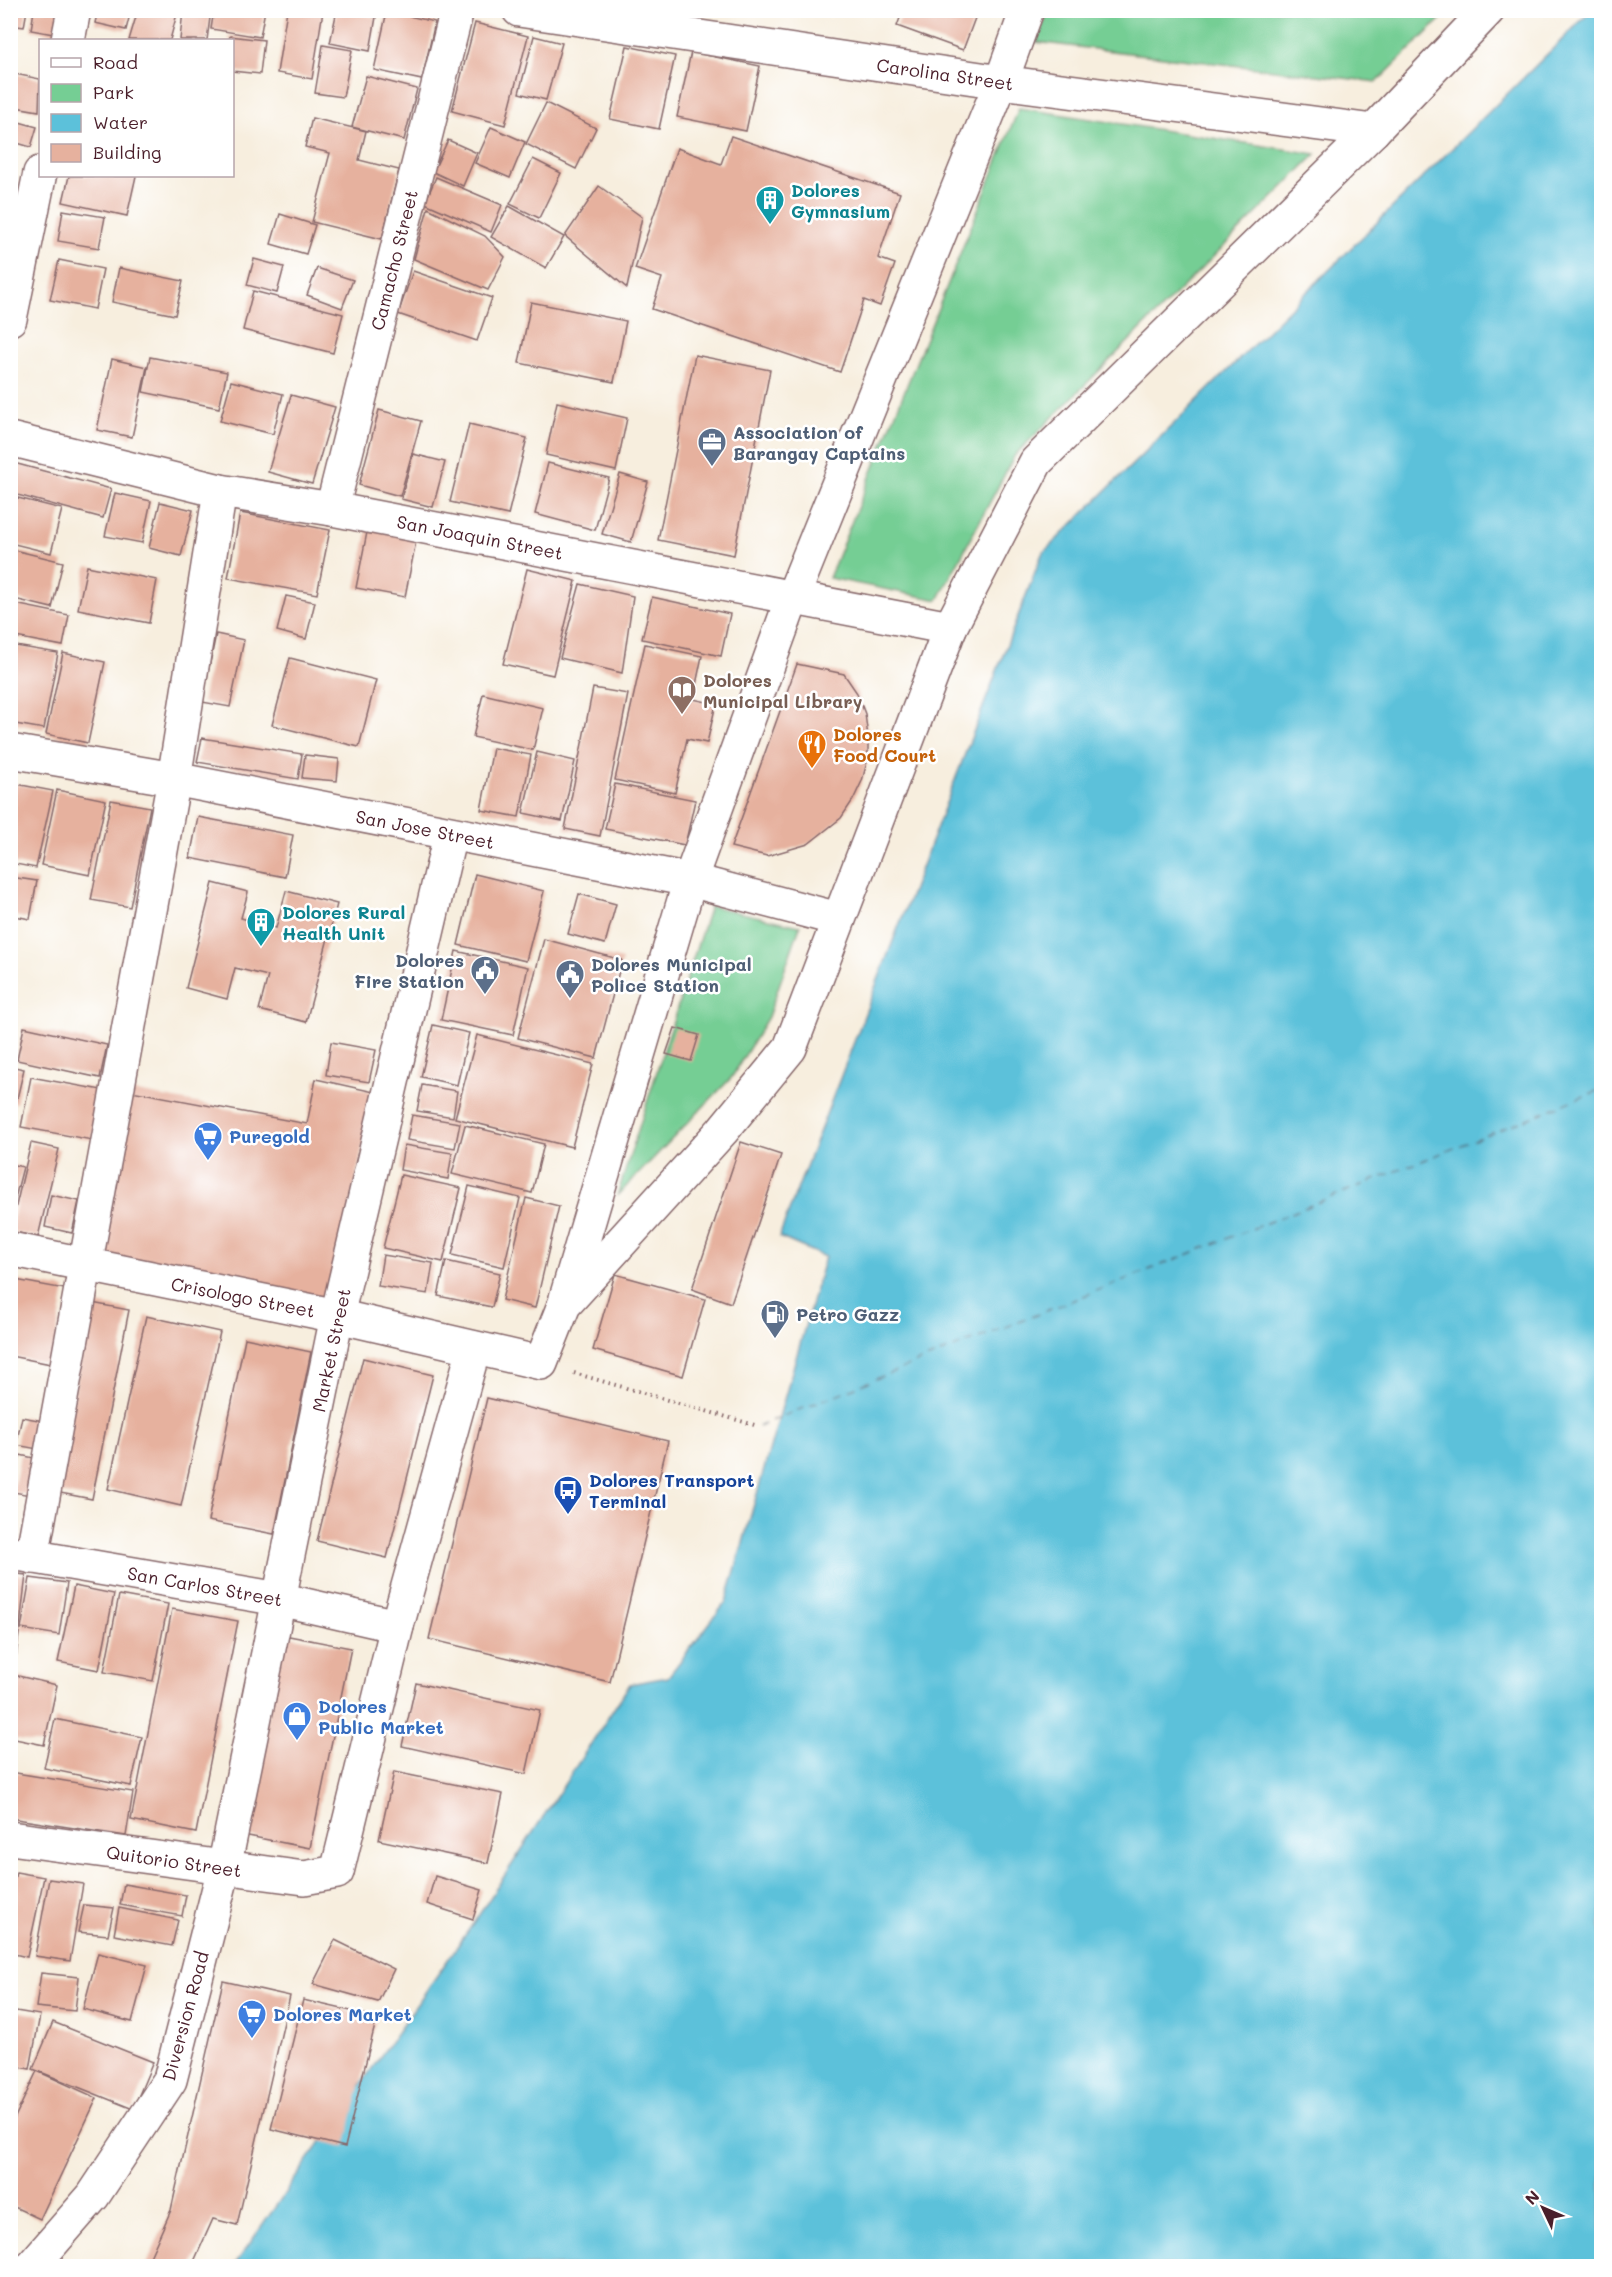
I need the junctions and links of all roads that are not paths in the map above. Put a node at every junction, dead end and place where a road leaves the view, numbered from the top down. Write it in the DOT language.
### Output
graph roads {
  1 [pos="74,10"];
  2 [pos="457,10"];
  3 [pos="519,10"];
  4 [pos="1027,10"];
  5 [pos="1488,10"];
  6 [pos="68,39"];
  7 [pos="1001,82"];
  8 [pos="1373,131"];
  9 [pos="39,177"];
  10 [pos="10,319"];
  11 [pos="10,439"];
  12 [pos="220,490"];
  13 [pos="332,509"];
  14 [pos="794,596"];
  15 [pos="950,628"];
  16 [pos="10,751"];
  17 [pos="174,779"];
  18 [pos="450,835"];
  19 [pos="690,880"];
  20 [pos="838,919"];
  21 [pos="10,1249"];
  22 [pos="87,1266"];
  23 [pos="564,1305"];
  24 [pos="338,1316"];
  25 [pos="474,1348"];
  26 [pos="21,1555"];
  27 [pos="279,1599"];
  28 [pos="398,1626"];
  29 [pos="10,1838"];
  30 [pos="224,1868"];
  31 [pos="32,2266"];
  1 -- 6 [label="street"];
  2 -- 13 [label="street, Camacho Street"];
  3 -- 7 [label="street, Carolina Street"];
  4 -- 7 [label="street"];
  5 -- 8 [label="street"];
  7 -- 8 [label="street, Carolina Street"];
  7 -- 14 [label="street"];
  8 -- 15 [label="street"];
  9 -- 10 [label="street"];
  11 -- 12 [label="street, San Joaquin Street"];
  12 -- 13 [label="street, San Joaquin Street"];
  12 -- 17 [label="street"];
  13 -- 14 [label="street, San Joaquin Street"];
  14 -- 15 [label="street, San Joaquin Street"];
  14 -- 19 [label="street"];
  15 -- 20 [label="street"];
  16 -- 17 [label="street, San Jose Street"];
  17 -- 18 [label="street, San Jose Street"];
  17 -- 22 [label="street"];
  18 -- 19 [label="street, San Jose Street"];
  18 -- 24 [label="street, Market Street"];
  19 -- 20 [label="street, San Jose Street"];
  19 -- 23 [label="street"];
  20 -- 23 [label="street"];
  21 -- 22 [label="street, Crisologo Street"];
  22 -- 24 [label="street, Crisologo Street"];
  22 -- 26 [label="street"];
  23 -- 25 [label="street, Crisologo Street"];
  24 -- 25 [label="street, Crisologo Street"];
  24 -- 27 [label="street, Market Street"];
  25 -- 28 [label="street"];
  26 -- 27 [label="street, San Carlos Street"];
  27 -- 28 [label="street, San Carlos Street"];
  27 -- 30 [label="street, Market Street"];
  28 -- 30 [label="street, Quitorio Street"];
  29 -- 30 [label="street, Quitorio Street"];
  30 -- 31 [label="street, Diversion Road"];
}
